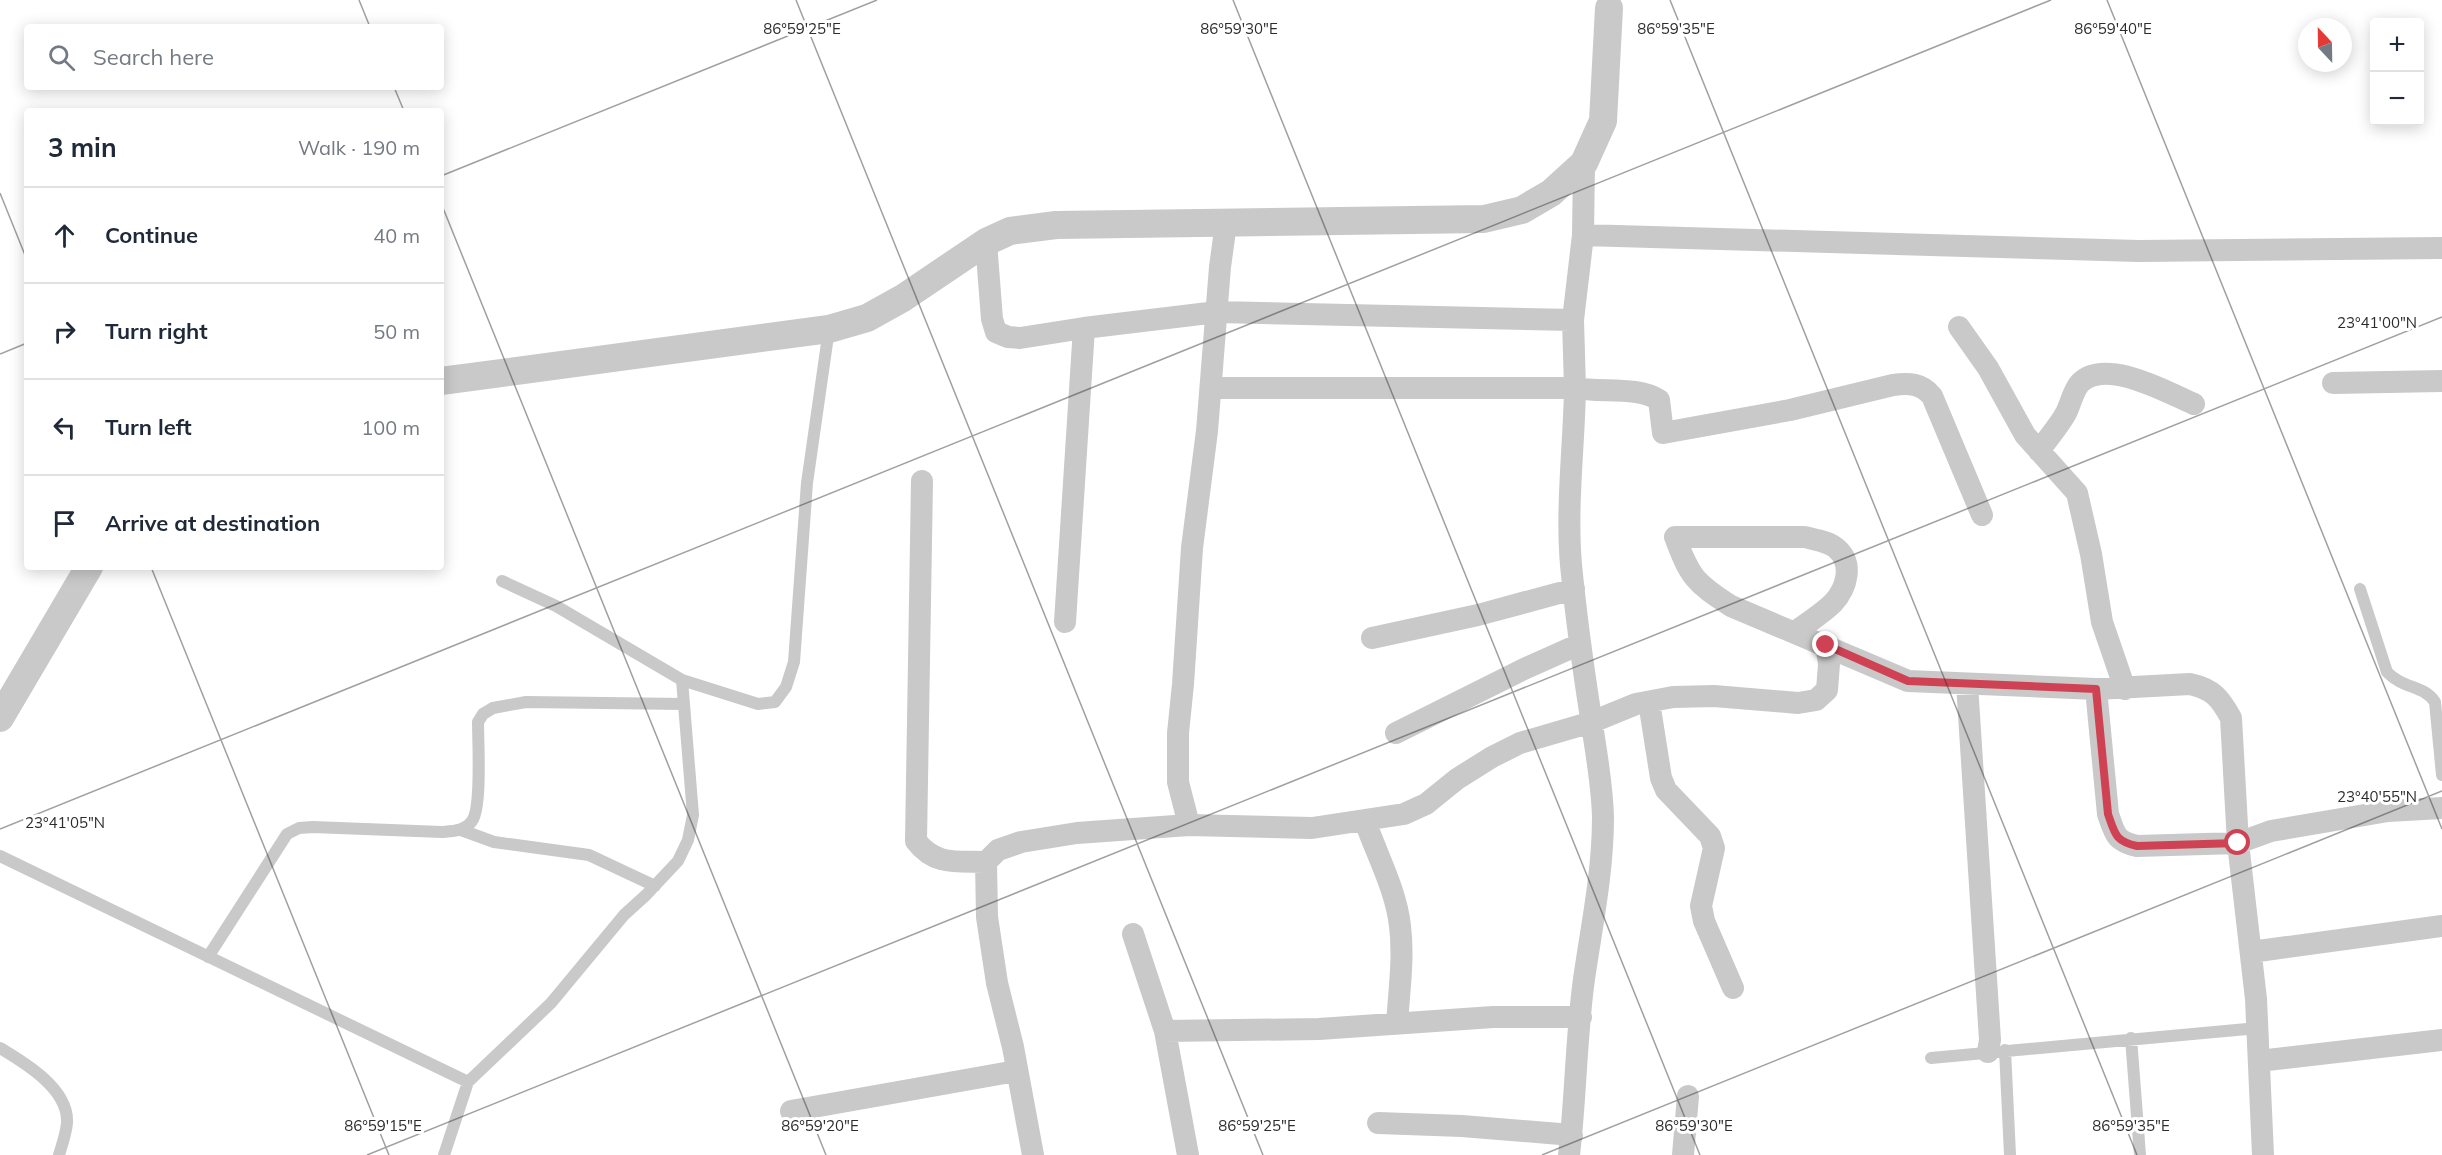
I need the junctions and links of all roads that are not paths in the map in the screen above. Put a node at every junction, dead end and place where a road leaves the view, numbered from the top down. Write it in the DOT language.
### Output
graph roads {
  1 [pos="1609,8"];
  2 [pos="1584,163"];
  3 [pos="1226,224"];
  4 [pos="1583,235"];
  5 [pos="986,242"];
  6 [pos="2442,248"];
  7 [pos="1217,312"];
  8 [pos="1573,320"];
  9 [pos="1959,327"];
  10 [pos="1084,328"];
  11 [pos="829,329"];
  12 [pos="444,381"];
  13 [pos="2442,381"];
  14 [pos="2333,383"];
  15 [pos="1211,388"];
  16 [pos="1575,388"];
  17 [pos="2194,404"];
  18 [pos="2038,451"];
  19 [pos="922,480"];
  20 [pos="1982,515"];
  21 [pos="86,570"];
  22 [pos="502,580"];
  23 [pos="1574,589"];
  24 [pos="2360,589"];
  25 [pos="1065,622"];
  26 [pos="1795,632"];
  27 [pos="1372,638"];
  28 [pos="1580,644"];
  29 [pos="1826,645"];
  30 [pos="682,680"];
  31 [pos="1967,684"];
  32 [pos="2096,689"];
  33 [pos="2125,689"];
  34 [pos="1648,702"];
  35 [pos="684,704"];
  36 [pos="0,718"];
  37 [pos="1592,722"];
  38 [pos="1396,733"];
  39 [pos="2442,775"];
  40 [pos="2442,808"];
  41 [pos="1365,821"];
  42 [pos="1189,825"];
  43 [pos="461,830"];
  44 [pos="2238,843"];
  45 [pos="0,856"];
  46 [pos="986,862"];
  47 [pos="655,886"];
  48 [pos="2442,926"];
  49 [pos="1132,934"];
  50 [pos="2251,952"];
  51 [pos="208,957"];
  52 [pos="1732,988"];
  53 [pos="1581,1017"];
  54 [pos="1397,1024"];
  55 [pos="2258,1028"];
  56 [pos="1165,1031"];
  57 [pos="2131,1038"];
  58 [pos="2442,1040"];
  59 [pos="0,1048"];
  60 [pos="1996,1051"];
  61 [pos="1931,1058"];
  62 [pos="2259,1061"];
  63 [pos="1016,1071"];
  64 [pos="468,1082"];
  65 [pos="1688,1096"];
  66 [pos="791,1112"];
  67 [pos="1378,1123"];
  68 [pos="1571,1145"];
  69 [pos="58,1155"];
  70 [pos="444,1155"];
  71 [pos="1033,1155"];
  72 [pos="1188,1155"];
  73 [pos="1683,1155"];
  74 [pos="2010,1155"];
  75 [pos="2140,1155"];
  76 [pos="2263,1155"];
  1 -- 2 [label="street"];
  2 -- 3 [label="street"];
  2 -- 4 [label="street"];
  3 -- 5 [label="street"];
  3 -- 7 [label="street"];
  4 -- 6 [label="street"];
  4 -- 8 [label="street"];
  5 -- 10 [label="street"];
  5 -- 11 [label="street"];
  7 -- 8 [label="street"];
  7 -- 10 [label="street"];
  7 -- 15 [label="street"];
  8 -- 16 [label="street"];
  9 -- 18 [label="street"];
  10 -- 25 [label="street"];
  11 -- 12 [label="street"];
  11 -- 30 [label="lane"];
  13 -- 14 [label="street"];
  15 -- 16 [label="street"];
  15 -- 42 [label="street"];
  16 -- 20 [label="street"];
  16 -- 23 [label="street"];
  17 -- 18 [label="street"];
  18 -- 33 [label="street"];
  19 -- 46 [label="street"];
  21 -- 36 [label="street"];
  22 -- 30 [label="lane"];
  23 -- 27 [label="street"];
  23 -- 28 [label="street"];
  24 -- 39 [label="lane"];
  26 -- 26 [label="street"];
  26 -- 29 [label="street"];
  28 -- 37 [label="street"];
  28 -- 38 [label="street"];
  29 -- 31 [label="street"];
  29 -- 34 [label="street"];
  30 -- 35 [label="lane"];
  31 -- 32 [label="street"];
  31 -- 60 [label="street"];
  32 -- 33 [label="street"];
  32 -- 44 [label="street"];
  33 -- 44 [label="street"];
  34 -- 37 [label="street"];
  34 -- 52 [label="street"];
  35 -- 43 [label="lane"];
  35 -- 47 [label="lane"];
  37 -- 41 [label="street"];
  37 -- 53 [label="street"];
  40 -- 44 [label="street"];
  41 -- 42 [label="street"];
  41 -- 54 [label="street"];
  42 -- 46 [label="street"];
  43 -- 47 [label="lane"];
  43 -- 51 [label="lane"];
  44 -- 50 [label="street"];
  45 -- 51 [label="lane"];
  46 -- 63 [label="street"];
  47 -- 64 [label="lane"];
  48 -- 50 [label="street"];
  49 -- 56 [label="street"];
  50 -- 55 [label="street"];
  51 -- 64 [label="lane"];
  53 -- 54 [label="street"];
  53 -- 68 [label="street"];
  54 -- 56 [label="street"];
  55 -- 57 [label="lane"];
  55 -- 62 [label="street"];
  56 -- 72 [label="street"];
  57 -- 60 [label="lane"];
  57 -- 75 [label="lane"];
  58 -- 62 [label="street"];
  59 -- 69 [label="lane"];
  60 -- 61 [label="lane"];
  60 -- 74 [label="lane"];
  62 -- 76 [label="street"];
  63 -- 66 [label="street"];
  63 -- 71 [label="street"];
  64 -- 70 [label="lane"];
  65 -- 73 [label="street"];
  67 -- 68 [label="street"];
}
